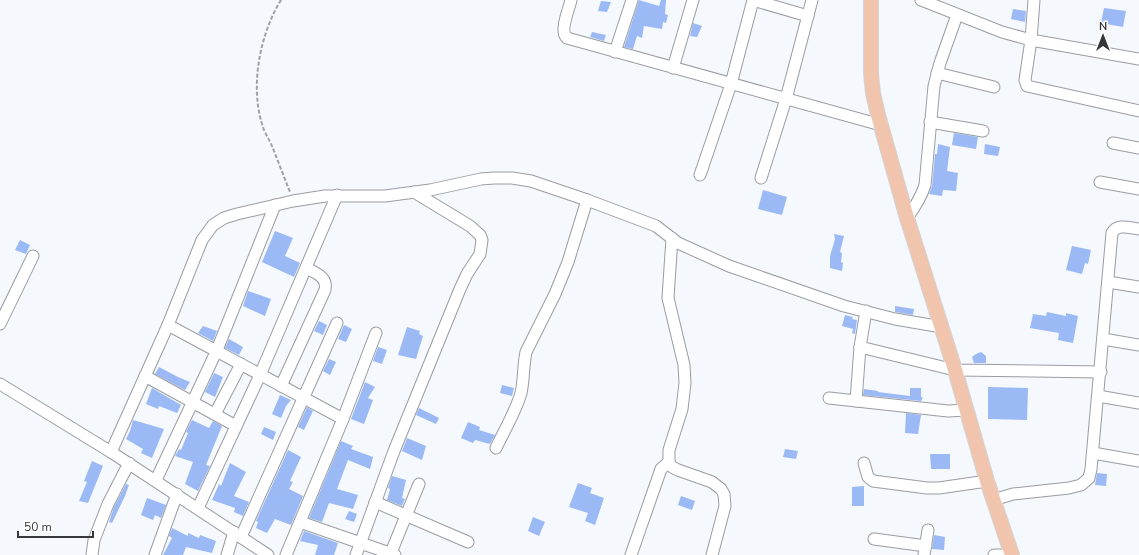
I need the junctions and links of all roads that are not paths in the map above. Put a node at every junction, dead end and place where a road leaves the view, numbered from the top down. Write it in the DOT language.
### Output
graph roads {
  1 [pos="571,0"];
  2 [pos="632,0"];
  3 [pos="693,0"];
  4 [pos="753,0"];
  5 [pos="812,0"];
  6 [pos="871,0"];
  7 [pos="921,0"];
  8 [pos="1034,0"];
  9 [pos="957,15"];
  10 [pos="808,16"];
  11 [pos="1031,40"];
  12 [pos="615,52"];
  13 [pos="1139,59"];
  14 [pos="673,68"];
  15 [pos="937,73"];
  16 [pos="731,84"];
  17 [pos="994,87"];
  18 [pos="786,99"];
  19 [pos="1139,112"];
  20 [pos="930,122"];
  21 [pos="881,125"];
  22 [pos="983,131"];
  23 [pos="1113,143"];
  24 [pos="1139,148"];
  25 [pos="700,175"];
  26 [pos="761,178"];
  27 [pos="1100,182"];
  28 [pos="1139,189"];
  29 [pos="414,192"];
  30 [pos="337,195"];
  31 [pos="587,200"];
  32 [pos="275,205"];
  33 [pos="907,218"];
  34 [pos="1139,229"];
  35 [pos="672,238"];
  36 [pos="33,256"];
  37 [pos="306,268"];
  38 [pos="1108,282"];
  39 [pos="1139,287"];
  40 [pos="866,312"];
  41 [pos="337,323"];
  42 [pos="0,324"];
  43 [pos="168,325"];
  44 [pos="942,327"];
  45 [pos="376,333"];
  46 [pos="1103,339"];
  47 [pos="1139,345"];
  48 [pos="860,347"];
  49 [pos="217,350"];
  50 [pos="241,364"];
  51 [pos="955,370"];
  52 [pos="1101,372"];
  53 [pos="260,375"];
  54 [pos="145,376"];
  55 [pos="0,384"];
  56 [pos="282,386"];
  57 [pos="1098,396"];
  58 [pos="304,398"];
  59 [pos="829,398"];
  60 [pos="192,401"];
  61 [pos="856,401"];
  62 [pos="1139,403"];
  63 [pos="966,410"];
  64 [pos="215,414"];
  65 [pos="343,419"];
  66 [pos="236,426"];
  67 [pos="496,448"];
  68 [pos="111,452"];
  69 [pos="1093,454"];
  70 [pos="1139,461"];
  71 [pos="669,462"];
  72 [pos="129,463"];
  73 [pos="864,463"];
  74 [pos="156,480"];
  75 [pos="987,481"];
  76 [pos="419,484"];
  77 [pos="177,494"];
  78 [pos="993,500"];
  79 [pos="375,502"];
  80 [pos="198,508"];
  81 [pos="407,515"];
  82 [pos="300,522"];
  83 [pos="928,530"];
  84 [pos="238,535"];
  85 [pos="874,539"];
  86 [pos="468,542"];
  87 [pos="360,543"];
  88 [pos="925,551"];
  89 [pos="92,555"];
  90 [pos="155,555"];
  91 [pos="227,555"];
  92 [pos="268,555"];
  93 [pos="286,555"];
  94 [pos="356,555"];
  95 [pos="392,555"];
  96 [pos="631,555"];
  97 [pos="712,555"];
  98 [pos="994,555"];
  99 [pos="1012,555"];
  1 -- 12 [label="street"];
  2 -- 12 [label="street"];
  3 -- 14 [label="street"];
  4 -- 10 [label="street"];
  4 -- 16 [label="street"];
  5 -- 10 [label="street"];
  6 -- 21 [label="main road"];
  7 -- 9 [label="street"];
  8 -- 11 [label="street"];
  9 -- 11 [label="street"];
  9 -- 15 [label="street"];
  10 -- 18 [label="street"];
  11 -- 13 [label="street"];
  11 -- 19 [label="street"];
  12 -- 14 [label="street"];
  14 -- 16 [label="street"];
  15 -- 17 [label="street"];
  15 -- 20 [label="street"];
  16 -- 18 [label="street"];
  16 -- 25 [label="street"];
  18 -- 21 [label="street"];
  18 -- 26 [label="street"];
  20 -- 22 [label="street"];
  20 -- 33 [label="street"];
  21 -- 33 [label="main road"];
  23 -- 24 [label="street"];
  27 -- 28 [label="street"];
  29 -- 30 [label="street"];
  29 -- 31 [label="street"];
  29 -- 79 [label="street"];
  30 -- 32 [label="street"];
  30 -- 37 [label="street"];
  31 -- 35 [label="street"];
  31 -- 67 [label="street"];
  32 -- 43 [label="street"];
  32 -- 49 [label="street"];
  33 -- 44 [label="main road"];
  34 -- 38 [label="street"];
  35 -- 40 [label="street"];
  35 -- 71 [label="street"];
  36 -- 42 [label="street"];
  37 -- 53 [label="street"];
  37 -- 56 [label="street"];
  38 -- 39 [label="street"];
  38 -- 46 [label="street"];
  40 -- 44 [label="street"];
  40 -- 48 [label="street"];
  41 -- 58 [label="street"];
  43 -- 49 [label="street"];
  43 -- 54 [label="street"];
  44 -- 51 [label="main road"];
  45 -- 65 [label="street"];
  46 -- 47 [label="street"];
  46 -- 52 [label="street"];
  48 -- 51 [label="street"];
  48 -- 61 [label="street"];
  49 -- 50 [label="street"];
  49 -- 60 [label="street"];
  50 -- 53 [label="street"];
  50 -- 64 [label="street"];
  51 -- 52 [label="street"];
  51 -- 63 [label="main road"];
  52 -- 57 [label="street"];
  53 -- 56 [label="street"];
  53 -- 66 [label="street"];
  54 -- 60 [label="street"];
  54 -- 68 [label="street"];
  55 -- 68 [label="street"];
  56 -- 58 [label="street"];
  57 -- 62 [label="street"];
  57 -- 69 [label="street"];
  58 -- 65 [label="street"];
  58 -- 84 [label="street"];
  59 -- 61 [label="street"];
  60 -- 64 [label="street"];
  60 -- 74 [label="street"];
  61 -- 63 [label="street"];
  63 -- 75 [label="main road"];
  64 -- 66 [label="street"];
  65 -- 82 [label="street"];
  66 -- 80 [label="street"];
  68 -- 72 [label="street"];
  69 -- 70 [label="street"];
  69 -- 78 [label="street"];
  71 -- 96 [label="street"];
  71 -- 97 [label="street"];
  72 -- 74 [label="street"];
  72 -- 89 [label="street"];
  73 -- 75 [label="street"];
  74 -- 77 [label="street"];
  75 -- 78 [label="main road"];
  76 -- 81 [label="street"];
  77 -- 80 [label="street"];
  77 -- 90 [label="street"];
  78 -- 99 [label="main road"];
  79 -- 81 [label="street"];
  79 -- 87 [label="street"];
  80 -- 84 [label="street"];
  81 -- 86 [label="street"];
  81 -- 95 [label="street"];
  82 -- 87 [label="street"];
  82 -- 93 [label="street"];
  83 -- 88 [label="street"];
  84 -- 91 [label="street"];
  84 -- 92 [label="street"];
  85 -- 88 [label="street"];
  87 -- 94 [label="street"];
  87 -- 95 [label="street"];
  98 -- 99 [label="street"];
}
